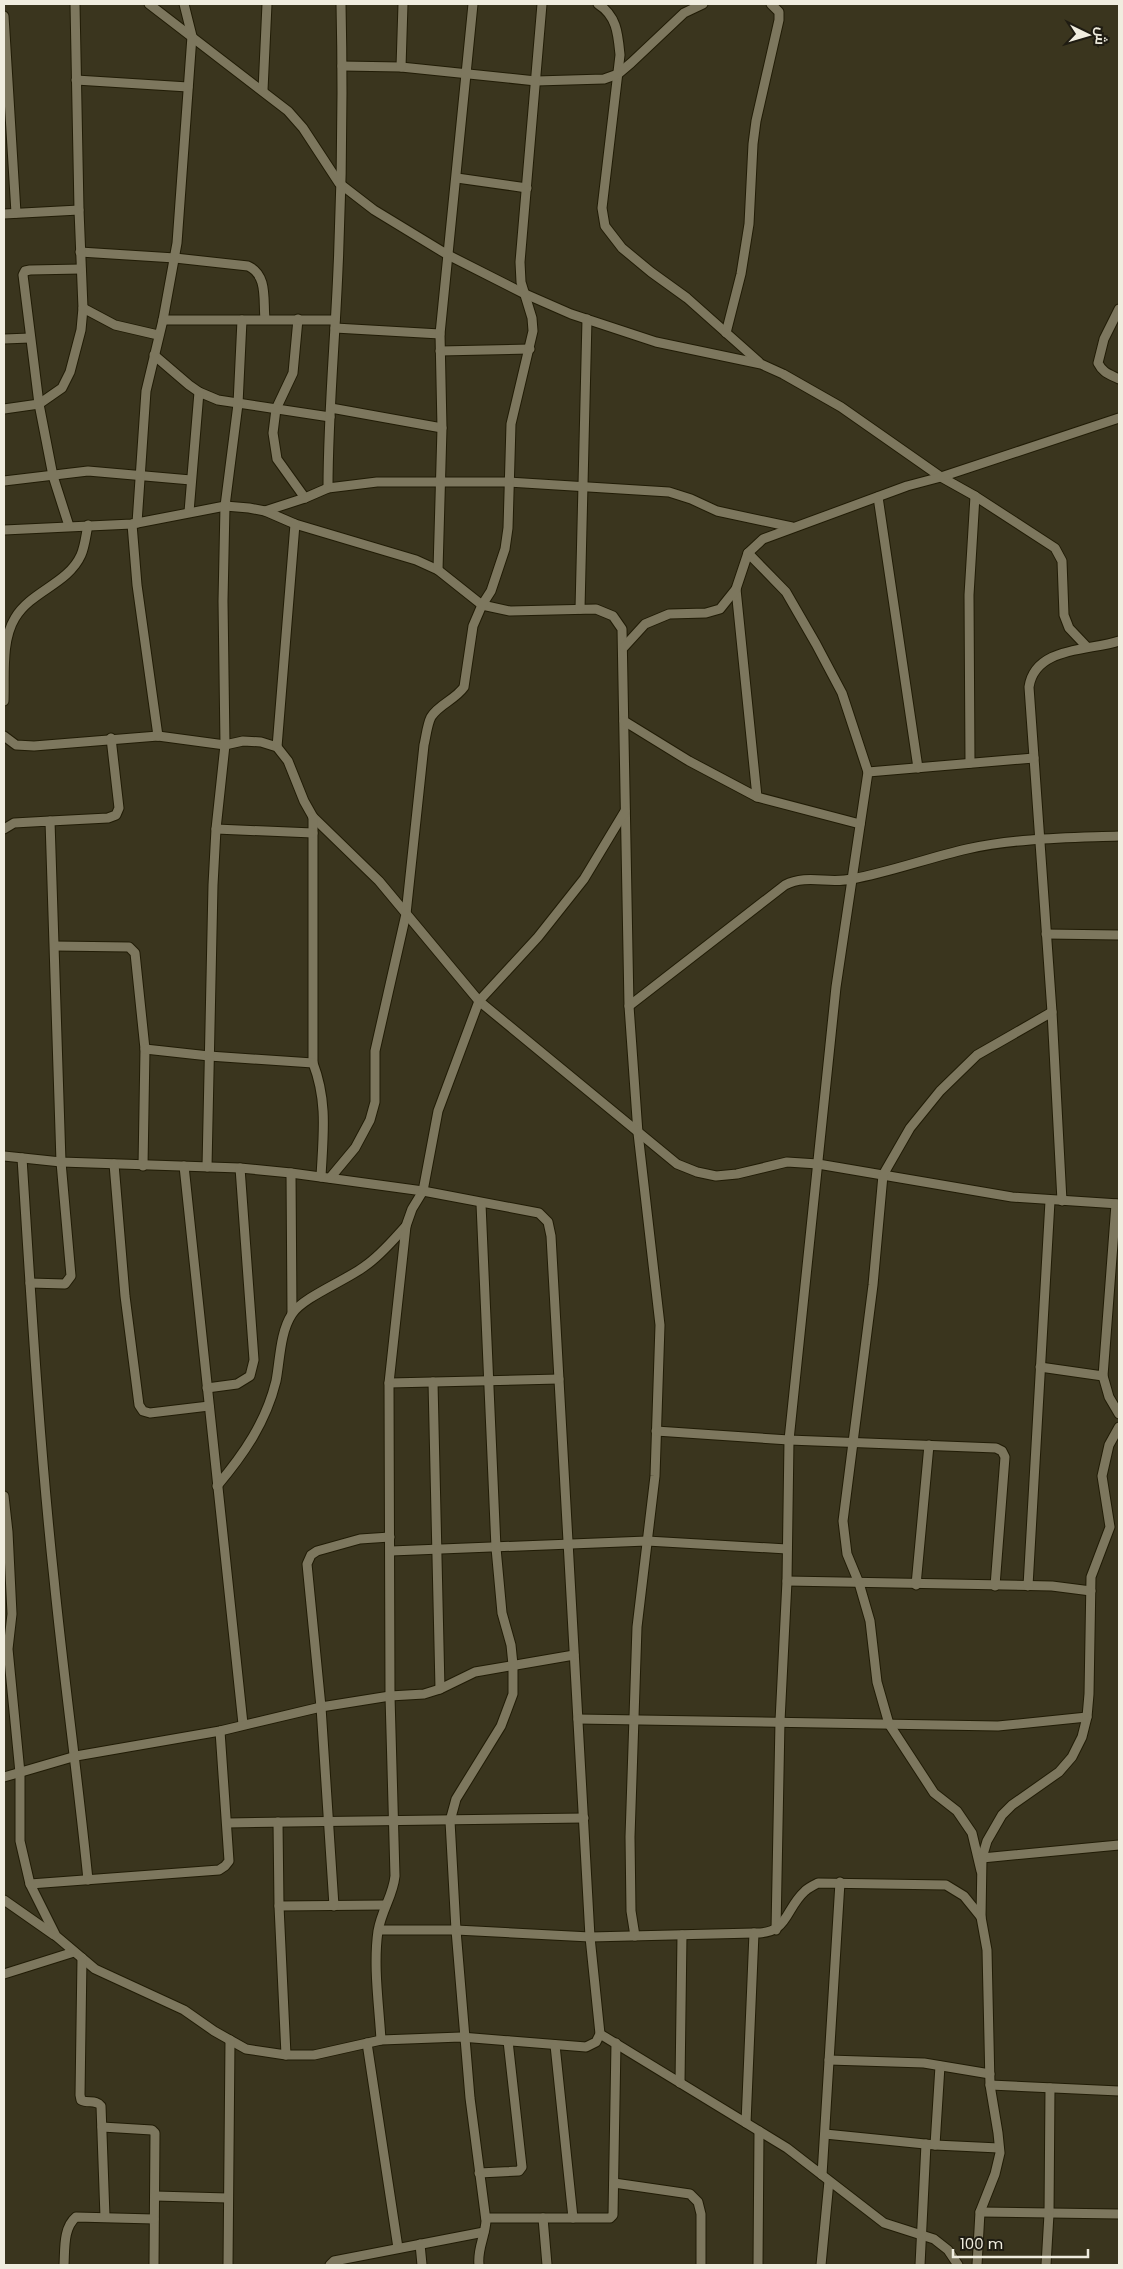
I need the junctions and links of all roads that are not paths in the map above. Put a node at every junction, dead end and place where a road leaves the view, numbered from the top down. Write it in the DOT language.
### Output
graph roads {
  1 [pos="75,4"];
  2 [pos="149,4"];
  3 [pos="184,4"];
  4 [pos="267,4"];
  5 [pos="341,4"];
  6 [pos="403,4"];
  7 [pos="473,4"];
  8 [pos="542,4"];
  9 [pos="598,4"];
  10 [pos="703,4"];
  11 [pos="771,4"];
  12 [pos="4,16"];
  13 [pos="192,36"];
  14 [pos="342,66"];
  15 [pos="400,67"];
  16 [pos="466,73"];
  17 [pos="618,74"];
  18 [pos="76,80"];
  19 [pos="536,81"];
  20 [pos="188,87"];
  21 [pos="263,90"];
  22 [pos="4,176"];
  23 [pos="14,176"];
  24 [pos="456,178"];
  25 [pos="339,183"];
  26 [pos="527,188"];
  27 [pos="78,210"];
  28 [pos="16,213"];
  29 [pos="4,214"];
  30 [pos="80,252"];
  31 [pos="448,255"];
  32 [pos="175,258"];
  33 [pos="80,269"];
  34 [pos="523,293"];
  35 [pos="83,308"];
  36 [pos="1119,309"];
  37 [pos="265,319"];
  38 [pos="298,319"];
  39 [pos="586,319"];
  40 [pos="163,320"];
  41 [pos="242,320"];
  42 [pos="335,324"];
  43 [pos="726,333"];
  44 [pos="440,334"];
  45 [pos="158,335"];
  46 [pos="30,338"];
  47 [pos="4,340"];
  48 [pos="530,349"];
  49 [pos="440,350"];
  50 [pos="154,355"];
  51 [pos="761,364"];
  52 [pos="1119,379"];
  53 [pos="199,392"];
  54 [pos="39,404"];
  55 [pos="238,404"];
  56 [pos="4,409"];
  57 [pos="276,409"];
  58 [pos="330,413"];
  59 [pos="1119,418"];
  60 [pos="442,428"];
  61 [pos="140,474"];
  62 [pos="53,476"];
  63 [pos="941,477"];
  64 [pos="192,480"];
  65 [pos="4,481"];
  66 [pos="441,482"];
  67 [pos="508,482"];
  68 [pos="582,487"];
  69 [pos="328,488"];
  70 [pos="976,496"];
  71 [pos="305,498"];
  72 [pos="878,498"];
  73 [pos="225,506"];
  74 [pos="265,510"];
  75 [pos="188,512"];
  76 [pos="134,523"];
  77 [pos="295,524"];
  78 [pos="88,525"];
  79 [pos="68,526"];
  80 [pos="793,527"];
  81 [pos="4,530"];
  82 [pos="748,553"];
  83 [pos="438,570"];
  84 [pos="736,589"];
  85 [pos="482,605"];
  86 [pos="580,609"];
  87 [pos="1119,641"];
  88 [pos="624,647"];
  89 [pos="1087,647"];
  90 [pos="4,700"];
  91 [pos="624,721"];
  92 [pos="4,736"];
  93 [pos="158,736"];
  94 [pos="111,738"];
  95 [pos="225,745"];
  96 [pos="277,748"];
  97 [pos="1034,758"];
  98 [pos="970,763"];
  99 [pos="918,768"];
  100 [pos="868,772"];
  101 [pos="757,797"];
  102 [pos="626,811"];
  103 [pos="313,817"];
  104 [pos="50,821"];
  105 [pos="860,824"];
  106 [pos="4,829"];
  107 [pos="216,829"];
  108 [pos="313,833"];
  109 [pos="1119,836"];
  110 [pos="1039,840"];
  111 [pos="853,879"];
  112 [pos="406,914"];
  113 [pos="1046,934"];
  114 [pos="1119,935"];
  115 [pos="55,946"];
  116 [pos="479,1002"];
  117 [pos="629,1006"];
  118 [pos="1052,1012"];
  119 [pos="145,1049"];
  120 [pos="209,1056"];
  121 [pos="313,1063"];
  122 [pos="638,1133"];
  123 [pos="4,1156"];
  124 [pos="22,1158"];
  125 [pos="61,1162"];
  126 [pos="114,1164"];
  127 [pos="818,1164"];
  128 [pos="143,1166"];
  129 [pos="184,1166"];
  130 [pos="207,1167"];
  131 [pos="240,1168"];
  132 [pos="291,1173"];
  133 [pos="883,1175"];
  134 [pos="325,1177"];
  135 [pos="423,1191"];
  136 [pos="1050,1201"];
  137 [pos="1062,1201"];
  138 [pos="481,1204"];
  139 [pos="1117,1204"];
  140 [pos="406,1226"];
  141 [pos="30,1283"];
  142 [pos="292,1313"];
  143 [pos="1040,1367"];
  144 [pos="1103,1376"];
  145 [pos="559,1379"];
  146 [pos="488,1380"];
  147 [pos="432,1382"];
  148 [pos="389,1383"];
  149 [pos="207,1388"];
  150 [pos="208,1406"];
  151 [pos="1119,1414"];
  152 [pos="1119,1427"];
  153 [pos="656,1431"];
  154 [pos="789,1440"];
  155 [pos="852,1442"];
  156 [pos="929,1445"];
  157 [pos="217,1486"];
  158 [pos="4,1496"];
  159 [pos="6,1532"];
  160 [pos="390,1536"];
  161 [pos="647,1541"];
  162 [pos="568,1545"];
  163 [pos="496,1548"];
  164 [pos="787,1549"];
  165 [pos="391,1551"];
  166 [pos="436,1551"];
  167 [pos="787,1581"];
  168 [pos="859,1583"];
  169 [pos="916,1585"];
  170 [pos="995,1586"];
  171 [pos="1028,1586"];
  172 [pos="1091,1591"];
  173 [pos="574,1655"];
  174 [pos="513,1665"];
  175 [pos="440,1689"];
  176 [pos="390,1696"];
  177 [pos="321,1707"];
  178 [pos="1087,1717"];
  179 [pos="578,1718"];
  180 [pos="634,1719"];
  181 [pos="780,1722"];
  182 [pos="243,1724"];
  183 [pos="888,1724"];
  184 [pos="220,1731"];
  185 [pos="76,1756"];
  186 [pos="20,1773"];
  187 [pos="4,1777"];
  188 [pos="584,1818"];
  189 [pos="450,1821"];
  190 [pos="278,1822"];
  191 [pos="329,1822"];
  192 [pos="394,1822"];
  193 [pos="227,1823"];
  194 [pos="1119,1844"];
  195 [pos="982,1858"];
  196 [pos="981,1871"];
  197 [pos="88,1880"];
  198 [pos="840,1882"];
  199 [pos="30,1884"];
  200 [pos="4,1900"];
  201 [pos="384,1905"];
  202 [pos="279,1906"];
  203 [pos="334,1906"];
  204 [pos="981,1917"];
  205 [pos="378,1930"];
  206 [pos="456,1930"];
  207 [pos="776,1930"];
  208 [pos="754,1933"];
  209 [pos="682,1935"];
  210 [pos="56,1936"];
  211 [pos="635,1936"];
  212 [pos="590,1937"];
  213 [pos="74,1952"];
  214 [pos="82,1958"];
  215 [pos="4,1974"];
  216 [pos="600,2034"];
  217 [pos="465,2037"];
  218 [pos="230,2040"];
  219 [pos="381,2040"];
  220 [pos="508,2041"];
  221 [pos="367,2043"];
  222 [pos="616,2044"];
  223 [pos="555,2045"];
  224 [pos="286,2055"];
  225 [pos="829,2060"];
  226 [pos="940,2066"];
  227 [pos="990,2074"];
  228 [pos="680,2082"];
  229 [pos="990,2085"];
  230 [pos="1050,2088"];
  231 [pos="1119,2091"];
  232 [pos="746,2123"];
  233 [pos="102,2127"];
  234 [pos="759,2131"];
  235 [pos="824,2134"];
  236 [pos="931,2144"];
  237 [pos="999,2148"];
  238 [pos="479,2173"];
  239 [pos="826,2178"];
  240 [pos="614,2183"];
  241 [pos="155,2196"];
  242 [pos="228,2198"];
  243 [pos="980,2212"];
  244 [pos="1049,2214"];
  245 [pos="1119,2214"];
  246 [pos="105,2217"];
  247 [pos="154,2218"];
  248 [pos="486,2218"];
  249 [pos="543,2218"];
  250 [pos="573,2218"];
  251 [pos="484,2232"];
  252 [pos="922,2234"];
  253 [pos="420,2244"];
  254 [pos="398,2248"];
  255 [pos="64,2265"];
  256 [pos="154,2265"];
  257 [pos="228,2265"];
  258 [pos="330,2265"];
  259 [pos="422,2265"];
  260 [pos="478,2265"];
  261 [pos="547,2265"];
  262 [pos="701,2265"];
  263 [pos="758,2265"];
  264 [pos="821,2265"];
  265 [pos="920,2265"];
  266 [pos="958,2265"];
  267 [pos="978,2265"];
  268 [pos="1046,2265"];
  1 -- 18 [label="street"];
  2 -- 13 [label="street"];
  3 -- 13 [label="street"];
  4 -- 21 [label="street"];
  5 -- 14 [label="street"];
  6 -- 15 [label="street"];
  7 -- 16 [label="street"];
  8 -- 19 [label="street"];
  9 -- 17 [label="street"];
  10 -- 17 [label="street"];
  11 -- 43 [label="street"];
  12 -- 23 [label="street"];
  13 -- 20 [label="street"];
  13 -- 21 [label="street"];
  14 -- 15 [label="street"];
  14 -- 25 [label="street"];
  15 -- 16 [label="street"];
  16 -- 19 [label="street"];
  16 -- 24 [label="street"];
  17 -- 19 [label="street"];
  17 -- 43 [label="street"];
  18 -- 20 [label="street"];
  18 -- 27 [label="street"];
  19 -- 26 [label="street"];
  20 -- 32 [label="street"];
  21 -- 25 [label="street"];
  22 -- 23 [label="street"];
  23 -- 28 [label="street"];
  24 -- 26 [label="street"];
  24 -- 31 [label="street"];
  25 -- 31 [label="street"];
  25 -- 42 [label="street"];
  26 -- 34 [label="street"];
  27 -- 28 [label="street"];
  27 -- 30 [label="street"];
  28 -- 29 [label="street"];
  30 -- 32 [label="street"];
  30 -- 33 [label="street"];
  31 -- 34 [label="street"];
  31 -- 44 [label="street"];
  32 -- 37 [label="street"];
  32 -- 40 [label="street"];
  33 -- 35 [label="street"];
  33 -- 46 [label="street"];
  34 -- 39 [label="street"];
  34 -- 48 [label="street"];
  35 -- 45 [label="street"];
  35 -- 54 [label="street"];
  36 -- 52 [label="street"];
  37 -- 38 [label="street"];
  37 -- 41 [label="street"];
  38 -- 42 [label="street"];
  38 -- 57 [label="street"];
  39 -- 51 [label="street"];
  39 -- 68 [label="street"];
  40 -- 41 [label="street"];
  40 -- 45 [label="street"];
  41 -- 55 [label="street"];
  42 -- 44 [label="street"];
  42 -- 58 [label="street"];
  43 -- 51 [label="street"];
  44 -- 49 [label="street"];
  45 -- 50 [label="street"];
  46 -- 47 [label="street"];
  46 -- 54 [label="street"];
  48 -- 49 [label="street"];
  48 -- 67 [label="street"];
  49 -- 60 [label="street"];
  50 -- 53 [label="street"];
  50 -- 61 [label="street"];
  51 -- 63 [label="street"];
  53 -- 55 [label="street"];
  53 -- 64 [label="street"];
  54 -- 56 [label="street"];
  54 -- 62 [label="street"];
  55 -- 57 [label="street"];
  55 -- 73 [label="street"];
  57 -- 58 [label="street"];
  57 -- 71 [label="street"];
  58 -- 60 [label="street"];
  58 -- 69 [label="street"];
  59 -- 63 [label="street"];
  60 -- 66 [label="street"];
  61 -- 62 [label="street"];
  61 -- 64 [label="street"];
  61 -- 76 [label="street"];
  62 -- 65 [label="street"];
  62 -- 79 [label="street"];
  63 -- 70 [label="street"];
  63 -- 72 [label="street"];
  64 -- 75 [label="street"];
  66 -- 67 [label="street"];
  66 -- 69 [label="street"];
  66 -- 83 [label="street"];
  67 -- 68 [label="street"];
  67 -- 85 [label="street"];
  68 -- 80 [label="street"];
  68 -- 86 [label="street"];
  69 -- 71 [label="street"];
  70 -- 89 [label="street"];
  70 -- 98 [label="street"];
  71 -- 74 [label="street"];
  72 -- 80 [label="street"];
  72 -- 99 [label="street"];
  73 -- 74 [label="street"];
  73 -- 75 [label="street"];
  73 -- 95 [label="street"];
  74 -- 77 [label="street"];
  75 -- 76 [label="street"];
  76 -- 78 [label="street"];
  76 -- 93 [label="street"];
  77 -- 83 [label="street"];
  77 -- 96 [label="street"];
  78 -- 79 [label="street"];
  78 -- 90 [label="street"];
  79 -- 81 [label="street"];
  80 -- 82 [label="street"];
  82 -- 84 [label="street"];
  82 -- 100 [label="street"];
  83 -- 85 [label="street"];
  84 -- 88 [label="street"];
  84 -- 101 [label="street"];
  85 -- 86 [label="street"];
  85 -- 112 [label="street"];
  86 -- 88 [label="street"];
  87 -- 89 [label="street"];
  88 -- 91 [label="street"];
  89 -- 97 [label="street"];
  91 -- 101 [label="street"];
  91 -- 102 [label="street"];
  92 -- 94 [label="street"];
  93 -- 94 [label="street"];
  93 -- 95 [label="street"];
  94 -- 104 [label="street"];
  95 -- 96 [label="street"];
  95 -- 107 [label="street"];
  96 -- 103 [label="street"];
  97 -- 98 [label="street"];
  97 -- 110 [label="street"];
  98 -- 99 [label="street"];
  99 -- 100 [label="street"];
  100 -- 105 [label="street"];
  101 -- 105 [label="street"];
  102 -- 116 [label="street"];
  102 -- 117 [label="street"];
  103 -- 108 [label="street"];
  103 -- 112 [label="street"];
  104 -- 106 [label="street"];
  104 -- 115 [label="street"];
  105 -- 111 [label="street"];
  107 -- 108 [label="street"];
  107 -- 120 [label="street"];
  108 -- 121 [label="street"];
  109 -- 110 [label="street"];
  110 -- 111 [label="street"];
  110 -- 113 [label="street"];
  111 -- 117 [label="street"];
  111 -- 127 [label="street"];
  112 -- 116 [label="street"];
  112 -- 134 [label="street"];
  113 -- 114 [label="street"];
  113 -- 118 [label="street"];
  115 -- 119 [label="street"];
  115 -- 125 [label="street"];
  116 -- 122 [label="street"];
  116 -- 135 [label="street"];
  117 -- 122 [label="street"];
  118 -- 133 [label="street"];
  118 -- 137 [label="street"];
  119 -- 120 [label="street"];
  119 -- 128 [label="street"];
  120 -- 121 [label="street"];
  120 -- 130 [label="street"];
  121 -- 134 [label="street"];
  122 -- 127 [label="street"];
  122 -- 153 [label="street"];
  123 -- 124 [label="street"];
  124 -- 125 [label="street"];
  124 -- 141 [label="street"];
  125 -- 126 [label="street"];
  125 -- 141 [label="street"];
  126 -- 128 [label="street"];
  126 -- 150 [label="street"];
  127 -- 133 [label="street"];
  127 -- 154 [label="street"];
  128 -- 129 [label="street"];
  129 -- 130 [label="street"];
  129 -- 149 [label="street"];
  130 -- 131 [label="street"];
  131 -- 132 [label="street"];
  131 -- 149 [label="street"];
  132 -- 134 [label="street"];
  132 -- 142 [label="street"];
  133 -- 136 [label="street"];
  133 -- 155 [label="street"];
  134 -- 135 [label="street"];
  135 -- 138 [label="street"];
  135 -- 140 [label="street"];
  136 -- 137 [label="street"];
  136 -- 143 [label="street"];
  137 -- 139 [label="street"];
  138 -- 145 [label="street"];
  138 -- 146 [label="street"];
  139 -- 144 [label="street"];
  140 -- 142 [label="street"];
  140 -- 148 [label="street"];
  141 -- 185 [label="street"];
  142 -- 157 [label="street"];
  143 -- 144 [label="street"];
  143 -- 171 [label="street"];
  144 -- 151 [label="street"];
  145 -- 146 [label="street"];
  145 -- 162 [label="street"];
  146 -- 147 [label="street"];
  146 -- 163 [label="street"];
  147 -- 148 [label="street"];
  147 -- 166 [label="street"];
  148 -- 160 [label="street"];
  149 -- 150 [label="street"];
  150 -- 157 [label="street"];
  152 -- 172 [label="street"];
  153 -- 154 [label="street"];
  153 -- 161 [label="street"];
  154 -- 155 [label="street"];
  154 -- 164 [label="street"];
  155 -- 156 [label="street"];
  155 -- 168 [label="street"];
  156 -- 169 [label="street"];
  156 -- 170 [label="street"];
  157 -- 182 [label="street"];
  158 -- 159 [label="street"];
  159 -- 186 [label="street"];
  160 -- 165 [label="street"];
  160 -- 177 [label="street"];
  161 -- 162 [label="street"];
  161 -- 164 [label="street"];
  161 -- 180 [label="street"];
  162 -- 163 [label="street"];
  162 -- 173 [label="street"];
  163 -- 166 [label="street"];
  163 -- 174 [label="street"];
  164 -- 167 [label="street"];
  165 -- 166 [label="street"];
  165 -- 176 [label="street"];
  166 -- 175 [label="street"];
  167 -- 168 [label="street"];
  167 -- 181 [label="street"];
  168 -- 169 [label="street"];
  168 -- 183 [label="street"];
  169 -- 170 [label="street"];
  170 -- 171 [label="street"];
  171 -- 172 [label="street"];
  172 -- 178 [label="street"];
  173 -- 174 [label="street"];
  173 -- 179 [label="street"];
  174 -- 175 [label="street"];
  174 -- 189 [label="street"];
  175 -- 176 [label="street"];
  176 -- 177 [label="street"];
  176 -- 192 [label="street"];
  177 -- 182 [label="street"];
  177 -- 191 [label="street"];
  178 -- 183 [label="street"];
  178 -- 195 [label="street"];
  179 -- 180 [label="street"];
  179 -- 188 [label="street"];
  180 -- 181 [label="street"];
  180 -- 211 [label="street"];
  181 -- 183 [label="street"];
  181 -- 207 [label="street"];
  182 -- 184 [label="street"];
  183 -- 196 [label="street"];
  184 -- 185 [label="street"];
  184 -- 193 [label="street"];
  185 -- 186 [label="street"];
  185 -- 197 [label="street"];
  186 -- 187 [label="street"];
  186 -- 199 [label="street"];
  188 -- 189 [label="street"];
  188 -- 212 [label="street"];
  189 -- 192 [label="street"];
  189 -- 206 [label="street"];
  190 -- 191 [label="street"];
  190 -- 193 [label="street"];
  190 -- 202 [label="street"];
  191 -- 192 [label="street"];
  191 -- 203 [label="street"];
  192 -- 201 [label="street"];
  193 -- 197 [label="street"];
  194 -- 195 [label="street"];
  195 -- 196 [label="street"];
  196 -- 204 [label="street"];
  197 -- 199 [label="street"];
  198 -- 204 [label="street"];
  198 -- 207 [label="street"];
  198 -- 225 [label="street"];
  199 -- 210 [label="street"];
  200 -- 210 [label="street"];
  201 -- 203 [label="street"];
  201 -- 205 [label="street"];
  202 -- 203 [label="street"];
  202 -- 224 [label="street"];
  204 -- 227 [label="street"];
  205 -- 206 [label="street"];
  205 -- 219 [label="street"];
  206 -- 212 [label="street"];
  206 -- 217 [label="street"];
  207 -- 208 [label="street"];
  208 -- 209 [label="street"];
  208 -- 232 [label="street"];
  209 -- 211 [label="street"];
  209 -- 228 [label="street"];
  210 -- 213 [label="street"];
  211 -- 212 [label="street"];
  212 -- 216 [label="street"];
  213 -- 214 [label="street"];
  213 -- 215 [label="street"];
  214 -- 218 [label="street"];
  214 -- 233 [label="street"];
  216 -- 222 [label="street"];
  216 -- 223 [label="street"];
  217 -- 219 [label="street"];
  217 -- 220 [label="street"];
  217 -- 238 [label="street"];
  218 -- 224 [label="street"];
  218 -- 242 [label="street"];
  219 -- 221 [label="street"];
  220 -- 223 [label="street"];
  220 -- 238 [label="street"];
  221 -- 224 [label="street"];
  221 -- 254 [label="street"];
  222 -- 228 [label="street"];
  222 -- 240 [label="street"];
  223 -- 250 [label="street"];
  225 -- 226 [label="street"];
  225 -- 235 [label="street"];
  226 -- 227 [label="street"];
  226 -- 236 [label="street"];
  227 -- 229 [label="street"];
  228 -- 232 [label="street"];
  229 -- 230 [label="street"];
  229 -- 237 [label="street"];
  230 -- 231 [label="street"];
  230 -- 244 [label="street"];
  232 -- 234 [label="street"];
  233 -- 241 [label="street"];
  233 -- 246 [label="street"];
  234 -- 239 [label="street"];
  234 -- 263 [label="street"];
  235 -- 236 [label="street"];
  235 -- 239 [label="street"];
  236 -- 237 [label="street"];
  236 -- 252 [label="street"];
  237 -- 243 [label="street"];
  238 -- 248 [label="street"];
  239 -- 252 [label="street"];
  239 -- 264 [label="street"];
  240 -- 250 [label="street"];
  240 -- 262 [label="street"];
  241 -- 242 [label="street"];
  241 -- 247 [label="street"];
  242 -- 257 [label="street"];
  243 -- 244 [label="street"];
  243 -- 267 [label="street"];
  244 -- 245 [label="street"];
  244 -- 268 [label="street"];
  246 -- 247 [label="street"];
  246 -- 255 [label="street"];
  247 -- 256 [label="street"];
  248 -- 249 [label="street"];
  248 -- 251 [label="street"];
  249 -- 250 [label="street"];
  249 -- 261 [label="street"];
  251 -- 253 [label="street"];
  251 -- 260 [label="street"];
  252 -- 265 [label="street"];
  252 -- 266 [label="street"];
  253 -- 254 [label="street"];
  253 -- 259 [label="street"];
  254 -- 258 [label="street"];
}
